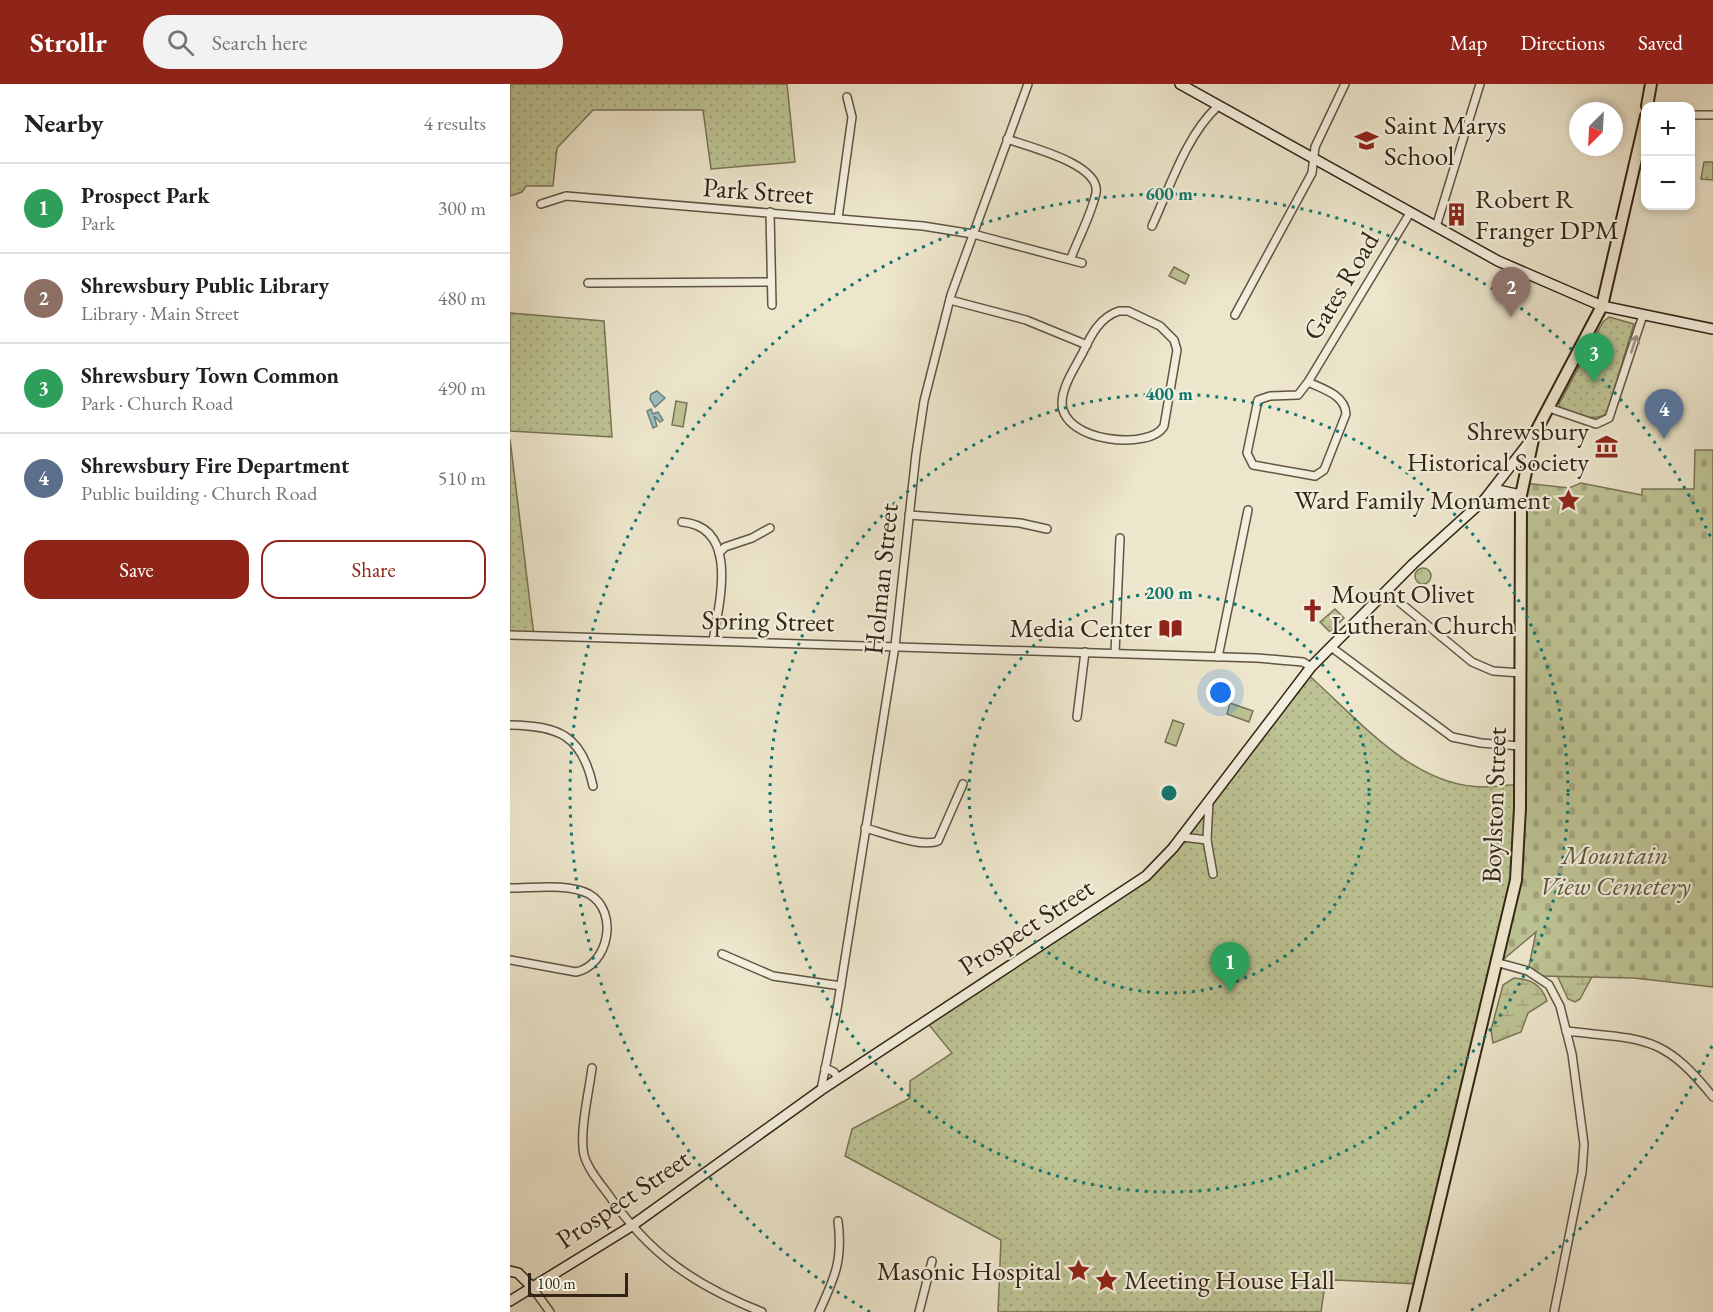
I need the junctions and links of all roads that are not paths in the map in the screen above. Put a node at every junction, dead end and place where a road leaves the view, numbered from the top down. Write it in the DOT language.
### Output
graph roads {
  1 [pos="1028,84"];
  2 [pos="1180,84"];
  3 [pos="1345,84"];
  4 [pos="1480,84"];
  5 [pos="1652,84"];
  6 [pos="847,97"];
  7 [pos="1648,102"];
  8 [pos="1217,106"];
  9 [pos="1695,115"];
  10 [pos="1713,115"];
  11 [pos="1007,139"];
  12 [pos="1641,139"];
  13 [pos="1315,161"];
  14 [pos="541,204"];
  15 [pos="770,212"];
  16 [pos="1410,213"];
  17 [pos="838,218"];
  18 [pos="1152,226"];
  19 [pos="1436,227"];
  20 [pos="973,234"];
  21 [pos="1071,258"];
  22 [pos="1082,263"];
  23 [pos="770,282"];
  24 [pos="588,283"];
  25 [pos="950,300"];
  26 [pos="772,305"];
  27 [pos="1602,306"];
  28 [pos="1234,315"];
  29 [pos="1643,315"];
  30 [pos="1713,329"];
  31 [pos="1087,345"];
  32 [pos="1308,382"];
  33 [pos="1549,408"];
  34 [pos="1534,435"];
  35 [pos="1493,489"];
  36 [pos="1485,499"];
  37 [pos="1521,499"];
  38 [pos="1248,510"];
  39 [pos="909,515"];
  40 [pos="682,522"];
  41 [pos="770,528"];
  42 [pos="1047,529"];
  43 [pos="1120,538"];
  44 [pos="719,553"];
  45 [pos="1386,591"];
  46 [pos="510,635"];
  47 [pos="713,641"];
  48 [pos="896,646"];
  49 [pos="1331,647"];
  50 [pos="1085,652"];
  51 [pos="1115,653"];
  52 [pos="1218,657"];
  53 [pos="1311,667"];
  54 [pos="1521,673"];
  55 [pos="1077,717"];
  56 [pos="510,725"];
  57 [pos="1520,746"];
  58 [pos="963,784"];
  59 [pos="593,786"];
  60 [pos="1210,798"];
  61 [pos="866,828"];
  62 [pos="1182,837"];
  63 [pos="1207,840"];
  64 [pos="1214,874"];
  65 [pos="510,888"];
  66 [pos="722,954"];
  67 [pos="510,960"];
  68 [pos="1498,963"];
  69 [pos="841,986"];
  70 [pos="1566,1031"];
  71 [pos="592,1068"];
  72 [pos="825,1068"];
  73 [pos="838,1078"];
  74 [pos="821,1090"];
  75 [pos="1713,1097"];
  76 [pos="838,1221"];
  77 [pos="630,1227"];
  78 [pos="932,1261"];
  79 [pos="510,1271"];
  80 [pos="532,1287"];
  81 [pos="510,1301"];
  82 [pos="550,1312"];
  83 [pos="762,1312"];
  84 [pos="819,1312"];
  85 [pos="919,1312"];
  86 [pos="1413,1312"];
  87 [pos="1554,1312"];
  1 -- 11 [label="street, Holman Street"];
  2 -- 8 [label="street"];
  3 -- 13 [label="street"];
  4 -- 19 [label="street"];
  5 -- 7 [label="main road"];
  6 -- 17 [label="street"];
  8 -- 13 [label="street"];
  8 -- 18 [label="street"];
  9 -- 10 [label="street"];
  11 -- 20 [label="street, Holman Street"];
  11 -- 21 [label="street"];
  12 -- 27 [label="main road, Boylston Street"];
  13 -- 16 [label="street"];
  13 -- 28 [label="street"];
  14 -- 15 [label="street, Park Street"];
  15 -- 17 [label="street, Park Street"];
  15 -- 23 [label="street"];
  16 -- 19 [label="street"];
  16 -- 32 [label="street, Gates Road"];
  17 -- 20 [label="street, Park Street"];
  19 -- 27 [label="street"];
  20 -- 21 [label="street, Park Street"];
  20 -- 25 [label="street, Holman Street"];
  21 -- 22 [label="street, Park Street"];
  23 -- 24 [label="street"];
  23 -- 26 [label="street"];
  25 -- 31 [label="street"];
  25 -- 39 [label="street, Holman Street"];
  27 -- 29 [label="street"];
  27 -- 33 [label="main road, Boylston Street"];
  29 -- 30 [label="street"];
  33 -- 29 [label="street, one-way"];
  31 -- 31 [label="street"];
  32 -- 32 [label="street, Gates Road"];
  33 -- 34 [label="main road, Boylston Street"];
  34 -- 35 [label="street, Prospect Street"];
  34 -- 37 [label="main road, Boylston Street"];
  35 -- 36 [label="street, Prospect Street"];
  35 -- 37 [label="street"];
  36 -- 37 [label="street"];
  36 -- 45 [label="street, Prospect Street"];
  37 -- 54 [label="main road, Boylston Street"];
  38 -- 52 [label="street"];
  39 -- 42 [label="street"];
  39 -- 48 [label="street, Holman Street"];
  40 -- 44 [label="street"];
  41 -- 44 [label="street"];
  43 -- 51 [label="street"];
  44 -- 47 [label="street"];
  45 -- 49 [label="street, Prospect Street"];
  45 -- 54 [label="street"];
  46 -- 47 [label="street, Spring Street"];
  47 -- 48 [label="street, Spring Street"];
  48 -- 50 [label="street, Spring Street"];
  48 -- 61 [label="street, Holman Street"];
  49 -- 53 [label="street, Prospect Street"];
  49 -- 57 [label="street"];
  50 -- 51 [label="street, Spring Street"];
  50 -- 55 [label="street"];
  51 -- 52 [label="street, Spring Street"];
  52 -- 53 [label="street, Spring Street"];
  53 -- 60 [label="street, Prospect Street"];
  54 -- 57 [label="main road, Boylston Street"];
  56 -- 59 [label="street"];
  57 -- 68 [label="main road, Boylston Street"];
  58 -- 61 [label="street"];
  60 -- 62 [label="street, Prospect Street"];
  60 -- 63 [label="street"];
  61 -- 69 [label="street, Holman Street"];
  62 -- 63 [label="street"];
  62 -- 73 [label="street, Prospect Street"];
  63 -- 64 [label="street"];
  65 -- 67 [label="street"];
  66 -- 69 [label="street"];
  68 -- 70 [label="street"];
  68 -- 86 [label="main road, Boylston Street"];
  69 -- 72 [label="street, Holman Street"];
  70 -- 75 [label="street"];
  70 -- 87 [label="street"];
  71 -- 77 [label="street"];
  72 -- 73 [label="street"];
  72 -- 74 [label="street, Holman Street"];
  73 -- 74 [label="street, Prospect Street"];
  74 -- 77 [label="street, Prospect Street"];
  76 -- 84 [label="street"];
  77 -- 80 [label="street, Prospect Street"];
  77 -- 83 [label="street"];
  78 -- 85 [label="street"];
  79 -- 80 [label="street"];
  80 -- 81 [label="street, Prospect Street"];
  80 -- 82 [label="street"];
}
